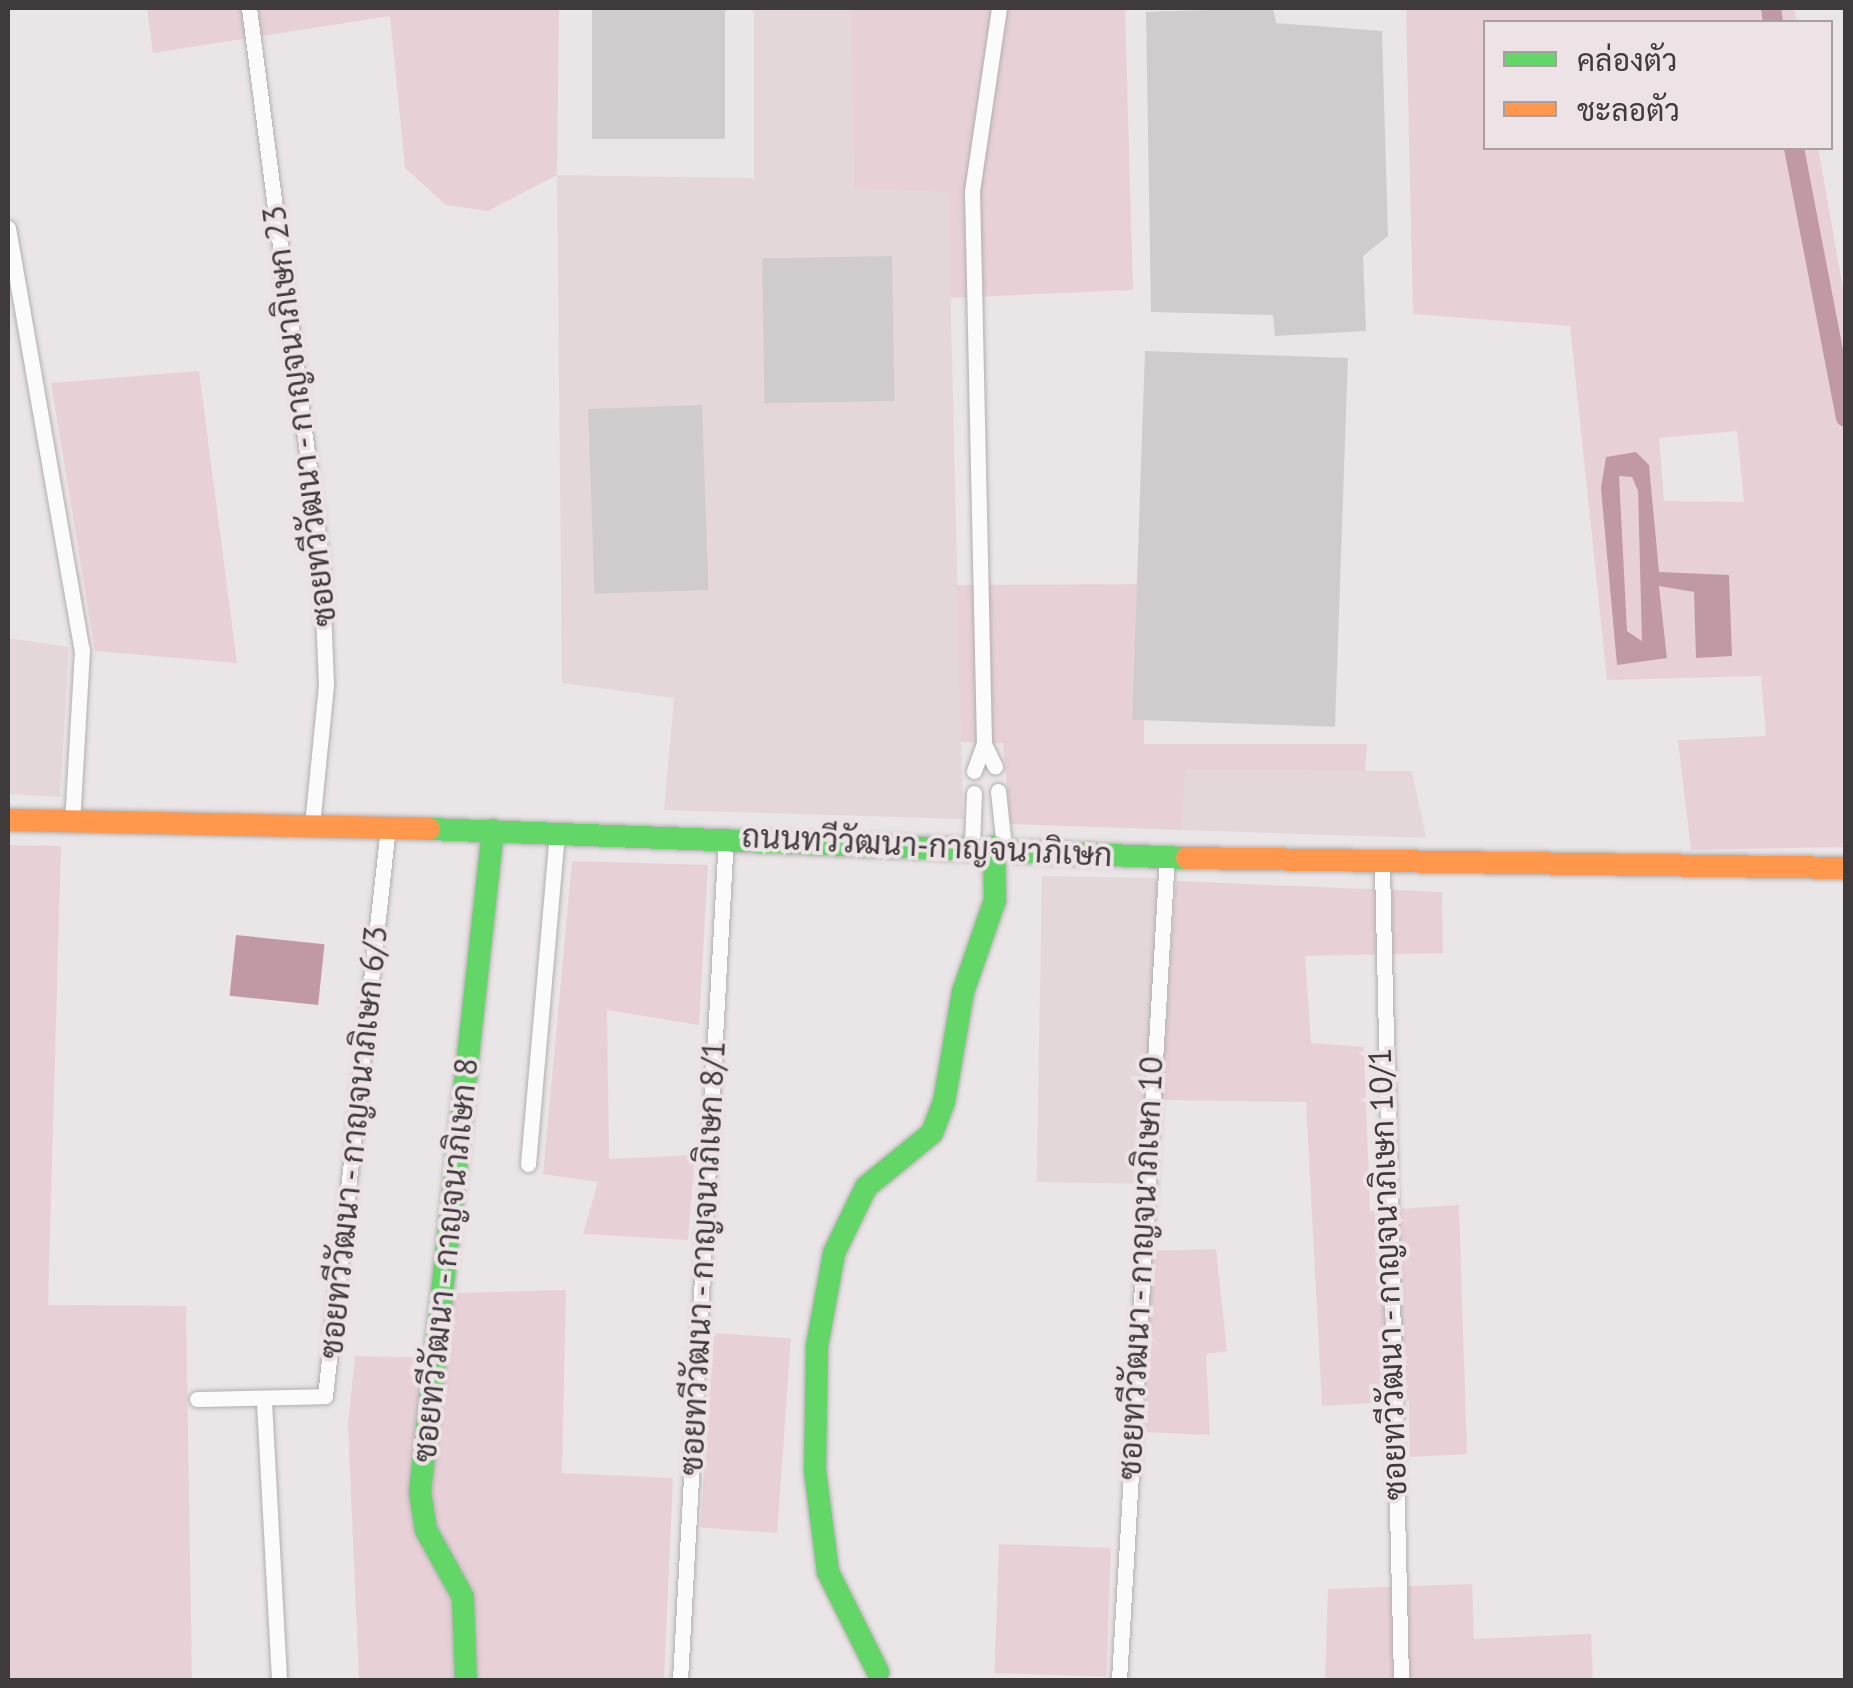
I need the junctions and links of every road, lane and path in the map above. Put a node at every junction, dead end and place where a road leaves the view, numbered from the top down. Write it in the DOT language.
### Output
graph roads {
  1 [pos="249,8"];
  2 [pos="999,8"];
  3 [pos="8,228"];
  4 [pos="984,744"];
  5 [pos="995,767"];
  6 [pos="974,771"];
  7 [pos="998,791"];
  8 [pos="974,793"];
  9 [pos="8,820"];
  10 [pos="72,821"];
  11 [pos="312,826"];
  12 [pos="388,828"];
  13 [pos="493,830"];
  14 [pos="557,831"];
  15 [pos="726,836"];
  16 [pos="990,846"];
  17 [pos="1168,856"];
  18 [pos="1382,867"];
  19 [pos="1834,869"];
  20 [pos="528,1164"];
  21 [pos="196,1399"];
  22 [pos="264,1402"];
  23 [pos="878,1672"];
  24 [pos="278,1680"];
  25 [pos="466,1680"];
  26 [pos="680,1680"];
  27 [pos="1119,1680"];
  28 [pos="1401,1680"];
  1 -- 11 [label="street, ซอยทวีวัฒนา - กาญจนาภิเษก 23"];
  2 -- 4 [label="street"];
  3 -- 10 [label="street"];
  4 -- 5 [label="street"];
  4 -- 6 [label="street"];
  7 -- 16 [label="street"];
  8 -- 16 [label="street"];
  9 -- 10 [label="street, ถนนทวีวัฒนา-กาญจนาภิเษก"];
  10 -- 11 [label="street, ถนนทวีวัฒนา-กาญจนาภิเษก"];
  11 -- 12 [label="street, ถนนทวีวัฒนา-กาญจนาภิเษก"];
  12 -- 13 [label="street, ถนนทวีวัฒนา-กาญจนาภิเษก"];
  12 -- 22 [label="street, ซอยทวีวัฒนา - กาญจนาภิเษก 6/3"];
  13 -- 14 [label="street, ถนนทวีวัฒนา-กาญจนาภิเษก"];
  13 -- 25 [label="street, ซอยทวีวัฒนา - กาญจนาภิเษก 8"];
  14 -- 15 [label="street, ถนนทวีวัฒนา-กาญจนาภิเษก"];
  14 -- 20 [label="street"];
  15 -- 16 [label="street, ถนนทวีวัฒนา-กาญจนาภิเษก"];
  15 -- 26 [label="street, ซอยทวีวัฒนา - กาญจนาภิเษก 8/1"];
  16 -- 17 [label="street, ถนนทวีวัฒนา-กาญจนาภิเษก"];
  16 -- 23 [label="street"];
  17 -- 18 [label="street, ถนนทวีวัฒนา-กาญจนาภิเษก"];
  17 -- 27 [label="street, ซอยทวีวัฒนา - กาญจนาภิเษก 10"];
  18 -- 19 [label="street, ถนนทวีวัฒนา-กาญจนาภิเษก"];
  18 -- 28 [label="street, ซอยทวีวัฒนา - กาญจนาภิเษก 10/1"];
  21 -- 22 [label="street, ซอยทวีวัฒนา - กาญจนาภิเษก 6/3"];
  22 -- 24 [label="street"];
}
